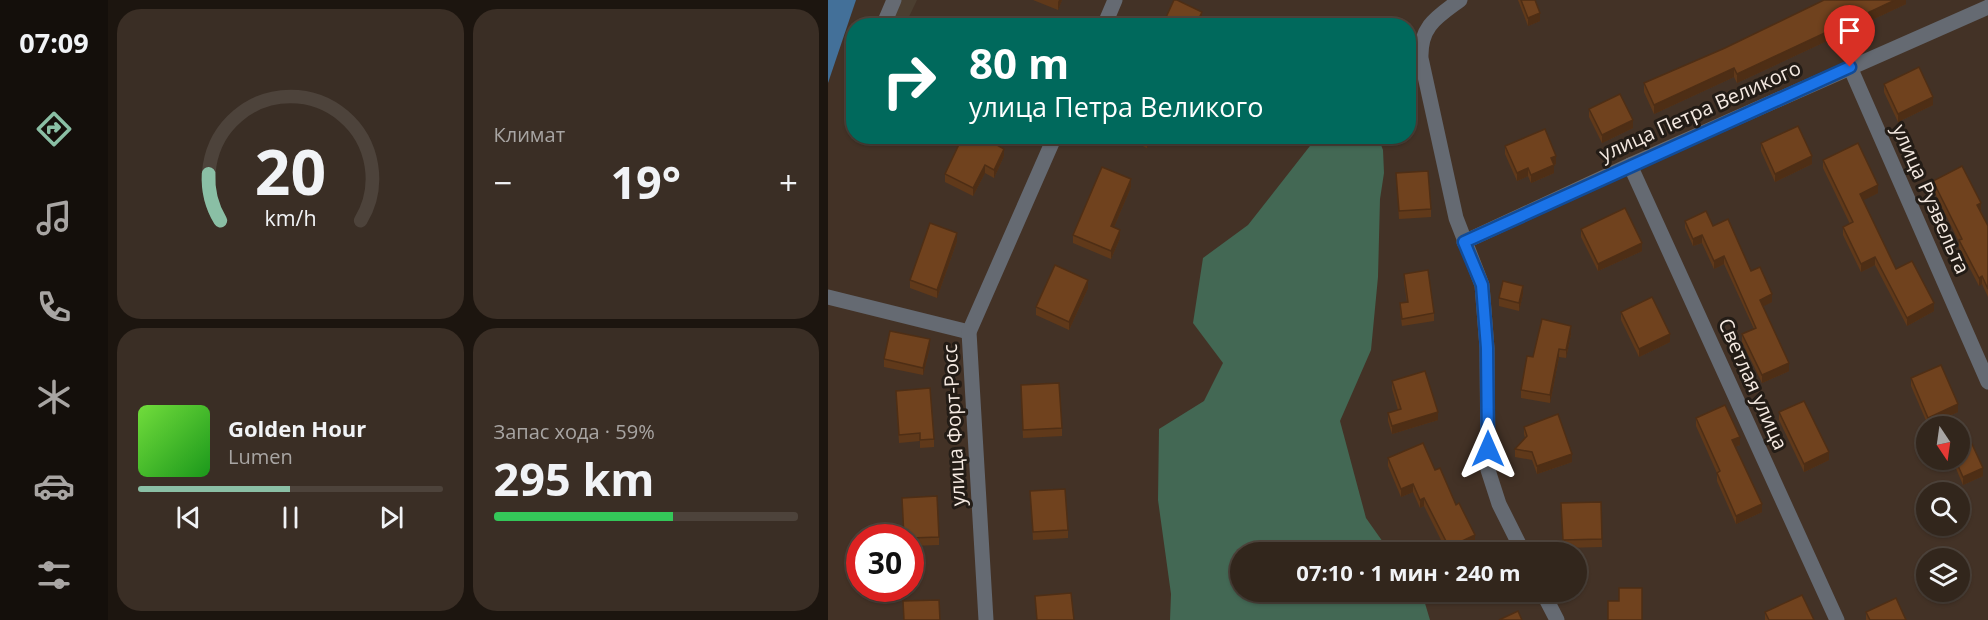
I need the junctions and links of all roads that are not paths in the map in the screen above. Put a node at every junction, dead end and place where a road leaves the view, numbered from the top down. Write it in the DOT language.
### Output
graph roads {
  1 [pos="894,0"];
  2 [pos="1115,0"];
  3 [pos="1459,0"];
  4 [pos="1988,7"];
  5 [pos="886,18"];
  6 [pos="1107,18"];
  7 [pos="1850,67"];
  8 [pos="1051,144"];
  9 [pos="1630,165"];
  10 [pos="1464,242"];
  11 [pos="828,297"];
  12 [pos="969,332"];
  13 [pos="1988,382"];
  14 [pos="1518,542"];
  15 [pos="1548,602"];
  16 [pos="986,620"];
  17 [pos="1557,620"];
  18 [pos="1837,620"];
  1 -- 5 [label="street"];
  2 -- 6 [label="street"];
  3 -- 10 [label="street"];
  4 -- 7 [label="street, улица Петра Великого"];
  7 -- 9 [label="street, улица Петра Великого"];
  7 -- 13 [label="street, улица Рузвельта"];
  8 -- 12 [label="street, улица Форт-Росс"];
  9 -- 10 [label="street, улица Петра Великого"];
  9 -- 18 [label="street, Светлая улица"];
  10 -- 14 [label="street"];
  11 -- 12 [label="street"];
  12 -- 16 [label="street, улица Форт-Росс"];
  15 -- 17 [label="street"];
}
